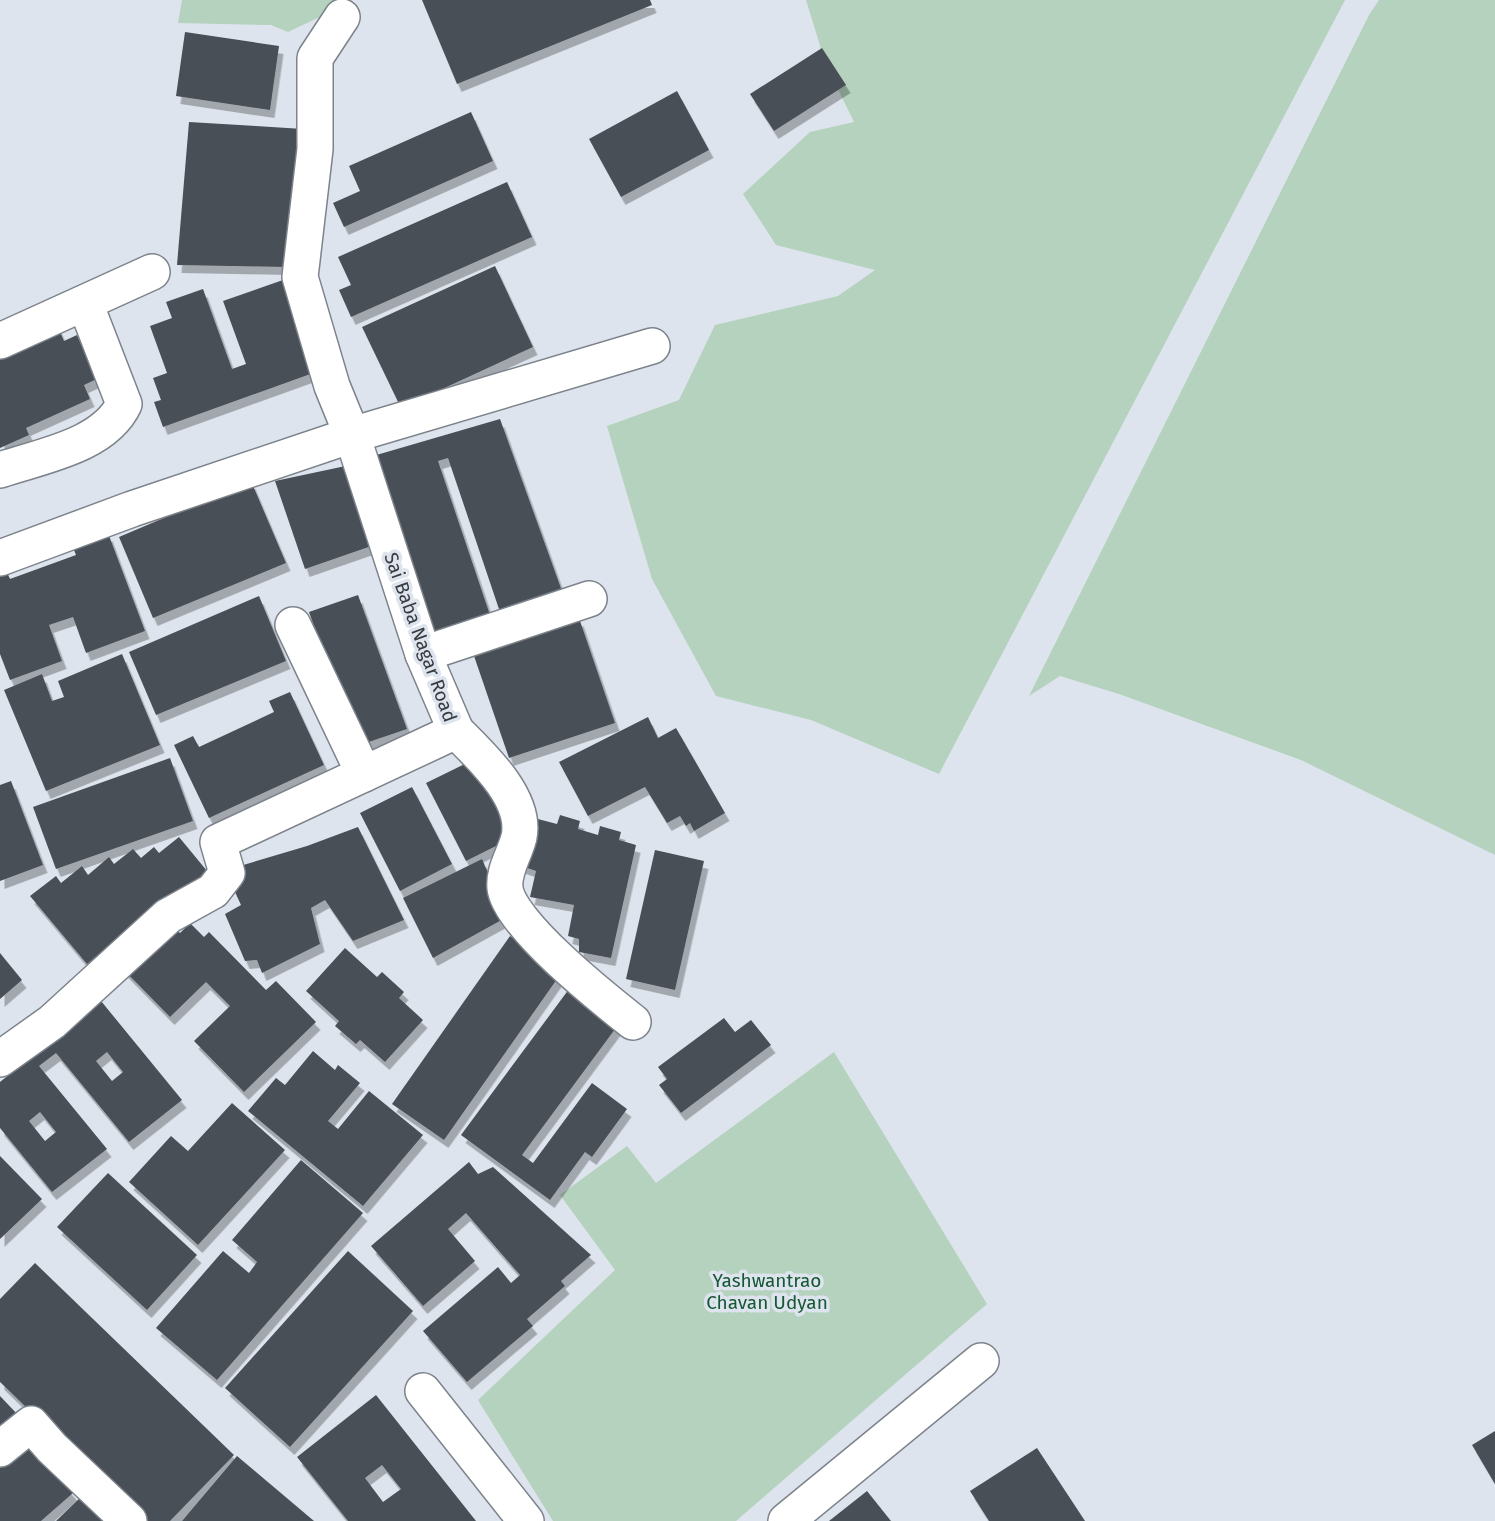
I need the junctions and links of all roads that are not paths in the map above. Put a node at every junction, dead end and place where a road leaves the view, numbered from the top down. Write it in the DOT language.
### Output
graph roads {
  1 [pos="342,17"];
  2 [pos="152,272"];
  3 [pos="85,303"];
  4 [pos="0,341"];
  5 [pos="652,346"];
  6 [pos="352,435"];
  7 [pos="0,470"];
  8 [pos="0,558"];
  9 [pos="589,599"];
  10 [pos="293,625"];
  11 [pos="423,654"];
  12 [pos="456,731"];
  13 [pos="363,774"];
  14 [pos="633,1022"];
  15 [pos="0,1059"];
  16 [pos="981,1361"];
  17 [pos="423,1391"];
  18 [pos="0,1450"];
  19 [pos="522,1520"];
  20 [pos="128,1521"];
  21 [pos="786,1521"];
  1 -- 6 [label="street, Sai Baba Nagar Road"];
  2 -- 3 [label="street"];
  3 -- 4 [label="street"];
  3 -- 7 [label="street"];
  5 -- 6 [label="street"];
  6 -- 8 [label="street"];
  6 -- 11 [label="street, Sai Baba Nagar Road"];
  9 -- 11 [label="street"];
  10 -- 13 [label="street"];
  11 -- 12 [label="street, Sai Baba Nagar Road"];
  12 -- 13 [label="street, Sai Baba Nagar Road"];
  12 -- 14 [label="street"];
  13 -- 15 [label="street, Sai Baba Nagar Road"];
  16 -- 21 [label="street"];
  17 -- 19 [label="street"];
  18 -- 20 [label="street"];
}
